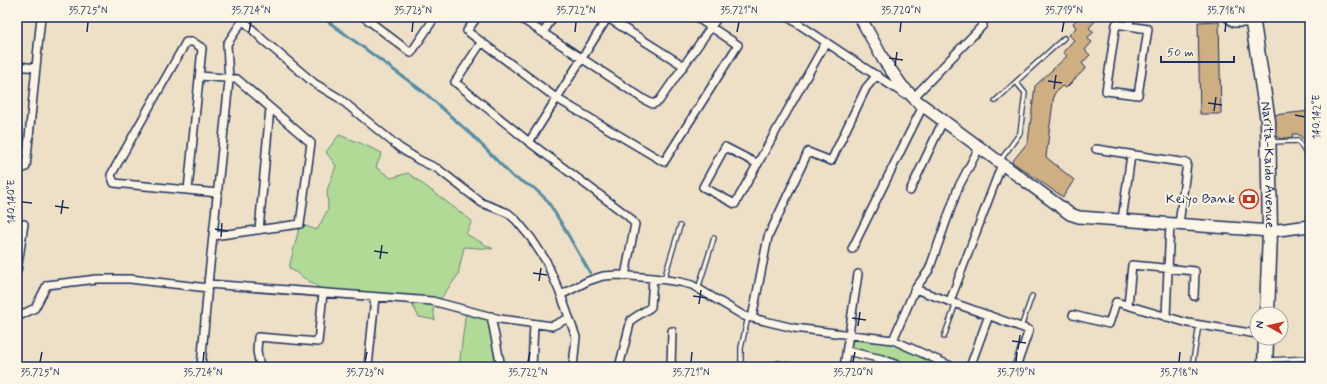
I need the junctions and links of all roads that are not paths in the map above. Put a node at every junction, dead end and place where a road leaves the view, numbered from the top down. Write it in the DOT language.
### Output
graph roads {
  1 [pos="41,17"];
  2 [pos="364,17"];
  3 [pos="435,17"];
  4 [pos="477,17"];
  5 [pos="519,17"];
  6 [pos="553,17"];
  7 [pos="696,17"];
  8 [pos="718,17"];
  9 [pos="788,17"];
  10 [pos="983,17"];
  11 [pos="1130,17"];
  12 [pos="1226,17"];
  13 [pos="242,18"];
  14 [pos="608,18"];
  15 [pos="864,18"];
  16 [pos="374,20"];
  17 [pos="1253,20"];
  18 [pos="1129,26"];
  19 [pos="711,27"];
  20 [pos="543,32"];
  21 [pos="1064,38"];
  22 [pos="826,42"];
  23 [pos="481,43"];
  24 [pos="581,58"];
  25 [pos="17,66"];
  26 [pos="684,66"];
  27 [pos="36,68"];
  28 [pos="877,75"];
  29 [pos="200,76"];
  30 [pos="229,78"];
  31 [pos="1016,82"];
  32 [pos="556,98"];
  33 [pos="995,101"];
  34 [pos="918,102"];
  35 [pos="270,108"];
  36 [pos="943,121"];
  37 [pos="529,142"];
  38 [pos="1269,142"];
  39 [pos="979,148"];
  40 [pos="1096,149"];
  41 [pos="1131,155"];
  42 [pos="1001,163"];
  43 [pos="758,164"];
  44 [pos="1310,165"];
  45 [pos="17,171"];
  46 [pos="188,190"];
  47 [pos="910,191"];
  48 [pos="218,193"];
  49 [pos="1122,220"];
  50 [pos="1174,223"];
  51 [pos="17,225"];
  52 [pos="680,226"];
  53 [pos="1310,226"];
  54 [pos="259,230"];
  55 [pos="1270,231"];
  56 [pos="213,236"];
  57 [pos="714,238"];
  58 [pos="852,249"];
  59 [pos="1168,268"];
  60 [pos="17,271"];
  61 [pos="858,274"];
  62 [pos="625,276"];
  63 [pos="653,278"];
  64 [pos="664,279"];
  65 [pos="208,286"];
  66 [pos="698,289"];
  67 [pos="915,289"];
  68 [pos="323,293"];
  69 [pos="561,295"];
  70 [pos="1032,296"];
  71 [pos="1194,296"];
  72 [pos="375,297"];
  73 [pos="953,302"];
  74 [pos="1128,305"];
  75 [pos="1267,306"];
  76 [pos="989,315"];
  77 [pos="1073,315"];
  78 [pos="491,316"];
  79 [pos="17,317"];
  80 [pos="1166,317"];
  81 [pos="569,318"];
  82 [pos="750,318"];
  83 [pos="534,324"];
  84 [pos="1199,325"];
  85 [pos="1020,327"];
  86 [pos="672,331"];
  87 [pos="1249,333"];
  88 [pos="850,335"];
  89 [pos="944,337"];
  90 [pos="893,340"];
  91 [pos="1266,346"];
  92 [pos="847,351"];
  93 [pos="1310,358"];
  94 [pos="778,362"];
  95 [pos="1265,364"];
  96 [pos="894,365"];
  97 [pos="1192,366"];
  98 [pos="201,367"];
  99 [pos="259,367"];
  100 [pos="368,367"];
  101 [pos="501,367"];
  102 [pos="532,367"];
  103 [pos="573,367"];
  104 [pos="619,367"];
  105 [pos="671,367"];
  106 [pos="741,367"];
  107 [pos="800,367"];
  108 [pos="844,367"];
  109 [pos="902,367"];
  110 [pos="953,367"];
  111 [pos="970,367"];
  112 [pos="1016,367"];
  1 -- 27 [label="street"];
  2 -- 16 [label="street"];
  3 -- 16 [label="street"];
  4 -- 23 [label="street"];
  5 -- 20 [label="street"];
  6 -- 20 [label="street"];
  7 -- 19 [label="street"];
  8 -- 19 [label="street"];
  9 -- 22 [label="street"];
  10 -- 34 [label="street"];
  11 -- 18 [label="street"];
  12 -- 17 [label="street"];
  13 -- 30 [label="street"];
  13 -- 69 [label="street"];
  14 -- 24 [label="street"];
  14 -- 26 [label="street"];
  15 -- 34 [label="street"];
  17 -- 38 [label="highway, Narita-Kaido Avenue"];
  18 -- 18 [label="street"];
  19 -- 26 [label="street"];
  19 -- 32 [label="street"];
  20 -- 24 [label="street"];
  21 -- 31 [label="lane"];
  22 -- 28 [label="street"];
  22 -- 43 [label="street"];
  23 -- 32 [label="street"];
  23 -- 37 [label="street"];
  24 -- 26 [label="street"];
  24 -- 32 [label="street"];
  25 -- 27 [label="street"];
  27 -- 45 [label="street"];
  28 -- 34 [label="street"];
  28 -- 82 [label="street"];
  29 -- 30 [label="street"];
  29 -- 46 [label="street"];
  29 -- 46 [label="street"];
  30 -- 35 [label="street"];
  30 -- 48 [label="street"];
  31 -- 33 [label="lane"];
  31 -- 42 [label="lane"];
  32 -- 37 [label="street"];
  34 -- 36 [label="street"];
  34 -- 58 [label="street"];
  35 -- 54 [label="street"];
  35 -- 54 [label="street"];
  36 -- 39 [label="street"];
  36 -- 47 [label="street"];
  37 -- 62 [label="street"];
  38 -- 44 [label="lane"];
  38 -- 55 [label="highway, Narita-Kaido Avenue"];
  39 -- 42 [label="street"];
  39 -- 67 [label="street"];
  40 -- 41 [label="street"];
  41 -- 49 [label="street"];
  41 -- 50 [label="street"];
  42 -- 49 [label="street"];
  42 -- 73 [label="street"];
  43 -- 43 [label="street"];
  46 -- 48 [label="street"];
  48 -- 56 [label="street"];
  49 -- 50 [label="street"];
  50 -- 55 [label="street"];
  50 -- 59 [label="street"];
  51 -- 60 [label="street"];
  52 -- 64 [label="lane"];
  53 -- 55 [label="street"];
  54 -- 56 [label="street"];
  55 -- 75 [label="highway, Narita-Kaido Avenue"];
  56 -- 65 [label="street"];
  57 -- 66 [label="lane"];
  59 -- 71 [label="street"];
  59 -- 74 [label="street"];
  59 -- 80 [label="street"];
  61 -- 88 [label="street"];
  62 -- 63 [label="street"];
  62 -- 69 [label="street"];
  63 -- 64 [label="street"];
  63 -- 104 [label="street"];
  64 -- 66 [label="street"];
  65 -- 68 [label="street"];
  65 -- 79 [label="street"];
  65 -- 98 [label="street"];
  66 -- 82 [label="street"];
  67 -- 73 [label="street"];
  67 -- 90 [label="street"];
  68 -- 72 [label="street"];
  68 -- 99 [label="street"];
  69 -- 81 [label="street"];
  70 -- 85 [label="lane"];
  72 -- 78 [label="street"];
  72 -- 100 [label="street"];
  73 -- 76 [label="street"];
  73 -- 89 [label="lane"];
  74 -- 77 [label="street"];
  74 -- 80 [label="street"];
  76 -- 85 [label="street"];
  76 -- 111 [label="street"];
  78 -- 83 [label="street"];
  78 -- 101 [label="street"];
  80 -- 84 [label="street"];
  81 -- 83 [label="street"];
  81 -- 103 [label="street"];
  82 -- 88 [label="street"];
  82 -- 106 [label="lane"];
  83 -- 102 [label="street"];
  84 -- 87 [label="street"];
  84 -- 97 [label="lane"];
  85 -- 112 [label="street"];
  86 -- 105 [label="street"];
  88 -- 90 [label="street"];
  88 -- 92 [label="street"];
  90 -- 110 [label="street"];
  91 -- 95 [label="highway"];
  92 -- 96 [label="street"];
  92 -- 108 [label="street"];
  93 -- 95 [label="lane"];
  94 -- 107 [label="lane"];
  96 -- 109 [label="street"];
}
